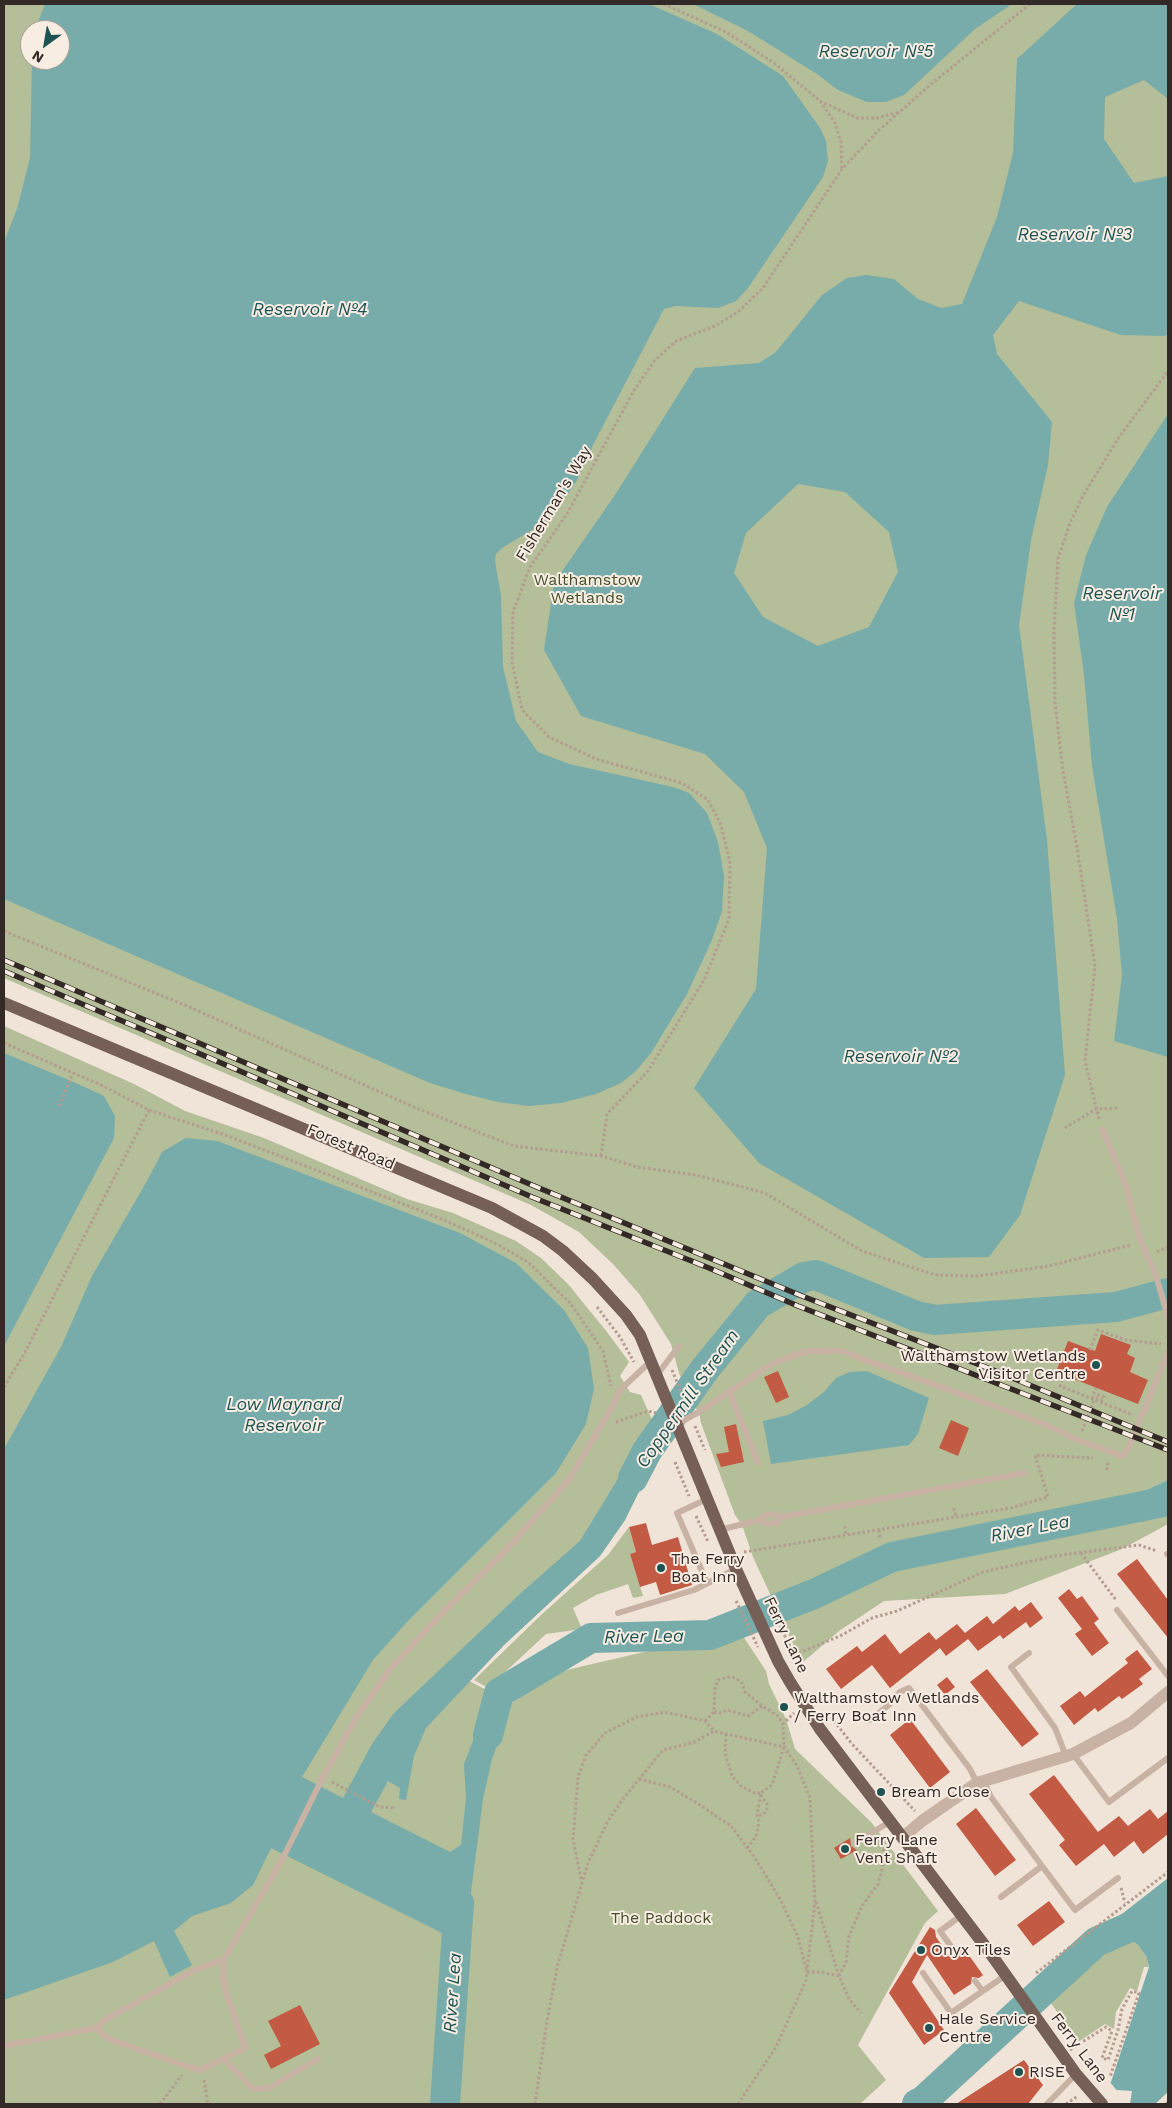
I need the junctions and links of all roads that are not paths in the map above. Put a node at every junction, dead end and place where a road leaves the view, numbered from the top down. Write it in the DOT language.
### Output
graph roads {
  1 [pos="4,1003"];
  2 [pos="1102,1129"];
  3 [pos="563,1251"];
  4 [pos="1168,1315"];
  5 [pos="679,1346"];
  6 [pos="1168,1352"];
  7 [pos="652,1361"];
  8 [pos="657,1375"];
  9 [pos="729,1392"];
  10 [pos="677,1424"];
  11 [pos="758,1463"];
  12 [pos="1025,1473"];
  13 [pos="707,1499"];
  14 [pos="719,1530"];
  15 [pos="736,1569"];
  16 [pos="707,1583"];
  17 [pos="1117,1610"];
  18 [pos="618,1613"];
  19 [pos="1029,1653"];
  20 [pos="1168,1676"];
  21 [pos="1168,1692"];
  22 [pos="870,1720"];
  23 [pos="1070,1755"];
  24 [pos="1168,1758"];
  25 [pos="980,1782"];
  26 [pos="891,1821"];
  27 [pos="897,1838"];
  28 [pos="855,1843"];
  29 [pos="1042,1866"];
  30 [pos="1118,1878"];
  31 [pos="1001,1897"];
  32 [pos="957,1918"];
  33 [pos="955,1952"];
  34 [pos="224,1959"];
  35 [pos="923,1973"];
  36 [pos="1009,1980"];
  37 [pos="975,1981"];
  38 [pos="983,1991"];
  39 [pos="96,2028"];
  40 [pos="4,2046"];
  41 [pos="224,2059"];
  42 [pos="318,2059"];
  43 [pos="1076,2074"];
  44 [pos="1047,2104"];
  45 [pos="1102,2104"];
  1 -- 3 [label="main road, Forest Road"];
  2 -- 4 [label="lane"];
  3 -- 7 [label="main road, Ferry Lane"];
  5 -- 8 [label="lane"];
  6 -- 9 [label="lane"];
  7 -- 8 [label="main road, Ferry Lane"];
  7 -- 34 [label="lane"];
  8 -- 10 [label="main road, Ferry Lane"];
  9 -- 10 [label="lane"];
  9 -- 11 [label="lane"];
  10 -- 13 [label="main road, Ferry Lane"];
  12 -- 14 [label="lane"];
  13 -- 14 [label="main road, Ferry Lane"];
  13 -- 16 [label="lane"];
  14 -- 15 [label="main road, Ferry Lane"];
  15 -- 16 [label="lane"];
  15 -- 26 [label="main road, Ferry Lane"];
  16 -- 18 [label="lane"];
  17 -- 20 [label="lane"];
  19 -- 23 [label="lane"];
  21 -- 23 [label="street"];
  22 -- 25 [label="lane"];
  23 -- 24 [label="lane"];
  23 -- 25 [label="street"];
  25 -- 27 [label="street"];
  25 -- 29 [label="lane"];
  26 -- 27 [label="main road, Ferry Lane"];
  26 -- 28 [label="lane"];
  27 -- 32 [label="main road, Ferry Lane"];
  29 -- 30 [label="lane"];
  29 -- 31 [label="lane"];
  32 -- 33 [label="lane"];
  32 -- 36 [label="main road, Ferry Lane"];
  34 -- 39 [label="lane"];
  34 -- 41 [label="lane"];
  35 -- 38 [label="lane"];
  36 -- 38 [label="lane"];
  36 -- 43 [label="main road, Ferry Lane"];
  37 -- 38 [label="lane"];
  39 -- 40 [label="lane"];
  39 -- 41 [label="lane"];
  41 -- 42 [label="lane"];
  43 -- 44 [label="lane"];
  43 -- 45 [label="main road, Ferry Lane"];
}
